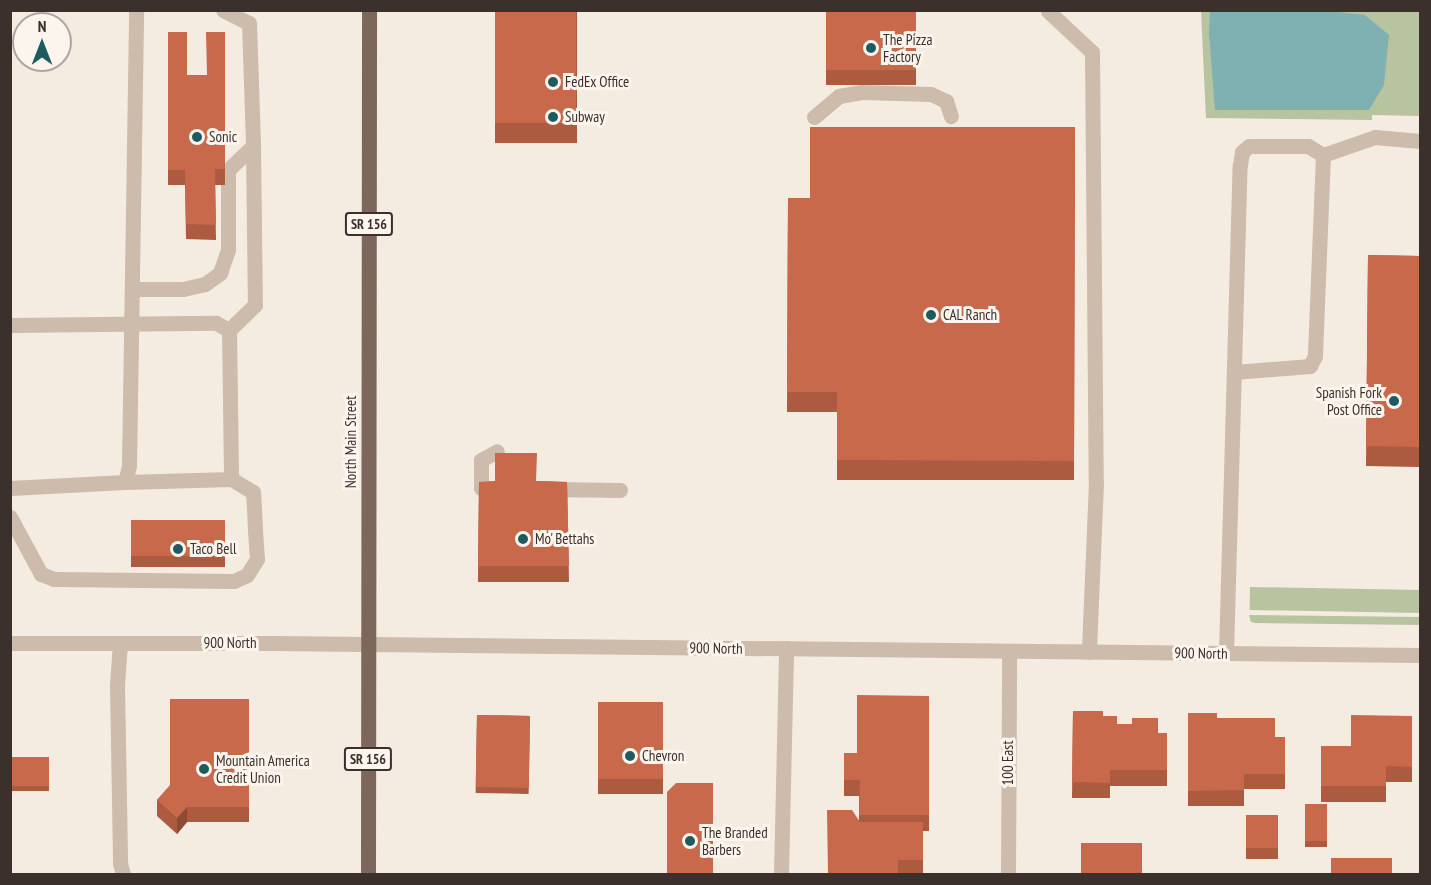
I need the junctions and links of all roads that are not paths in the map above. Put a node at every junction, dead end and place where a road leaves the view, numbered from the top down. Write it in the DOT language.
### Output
graph roads {
  1 [pos="136,10"];
  2 [pos="223,10"];
  3 [pos="369,10"];
  4 [pos="1048,11"];
  5 [pos="951,116"];
  6 [pos="814,117"];
  7 [pos="1420,141"];
  8 [pos="253,146"];
  9 [pos="1323,155"];
  10 [pos="132,289"];
  11 [pos="131,323"];
  12 [pos="10,325"];
  13 [pos="229,330"];
  14 [pos="1234,372"];
  15 [pos="497,451"];
  16 [pos="231,479"];
  17 [pos="124,482"];
  18 [pos="10,488"];
  19 [pos="504,488"];
  20 [pos="528,489"];
  21 [pos="620,490"];
  22 [pos="10,517"];
  23 [pos="10,643"];
  24 [pos="120,643"];
  25 [pos="368,644"];
  26 [pos="786,648"];
  27 [pos="1009,651"];
  28 [pos="1089,652"];
  29 [pos="1226,653"];
  30 [pos="1420,655"];
  31 [pos="123,874"];
  32 [pos="368,874"];
  33 [pos="781,874"];
  34 [pos="1008,874"];
  1 -- 10 [label="street"];
  2 -- 8 [label="street"];
  3 -- 25 [label="main road, North Main Street / SR 156"];
  4 -- 28 [label="street"];
  5 -- 6 [label="street"];
  7 -- 9 [label="street"];
  8 -- 10 [label="street"];
  8 -- 13 [label="street"];
  9 -- 14 [label="street"];
  9 -- 14 [label="street"];
  10 -- 11 [label="street"];
  11 -- 12 [label="street"];
  11 -- 13 [label="street"];
  11 -- 17 [label="street"];
  13 -- 16 [label="street"];
  14 -- 29 [label="street"];
  15 -- 19 [label="street"];
  16 -- 17 [label="street"];
  16 -- 22 [label="street"];
  17 -- 18 [label="street"];
  20 -- 21 [label="street"];
  23 -- 24 [label="street, 900 North"];
  24 -- 25 [label="street, 900 North"];
  24 -- 31 [label="street"];
  25 -- 26 [label="street, 900 North"];
  25 -- 32 [label="main road, North Main Street / SR 156"];
  26 -- 27 [label="street, 900 North"];
  26 -- 33 [label="street"];
  27 -- 28 [label="street, 900 North"];
  27 -- 34 [label="street, 100 East"];
  28 -- 29 [label="street, 900 North"];
  29 -- 30 [label="street, 900 North"];
}
